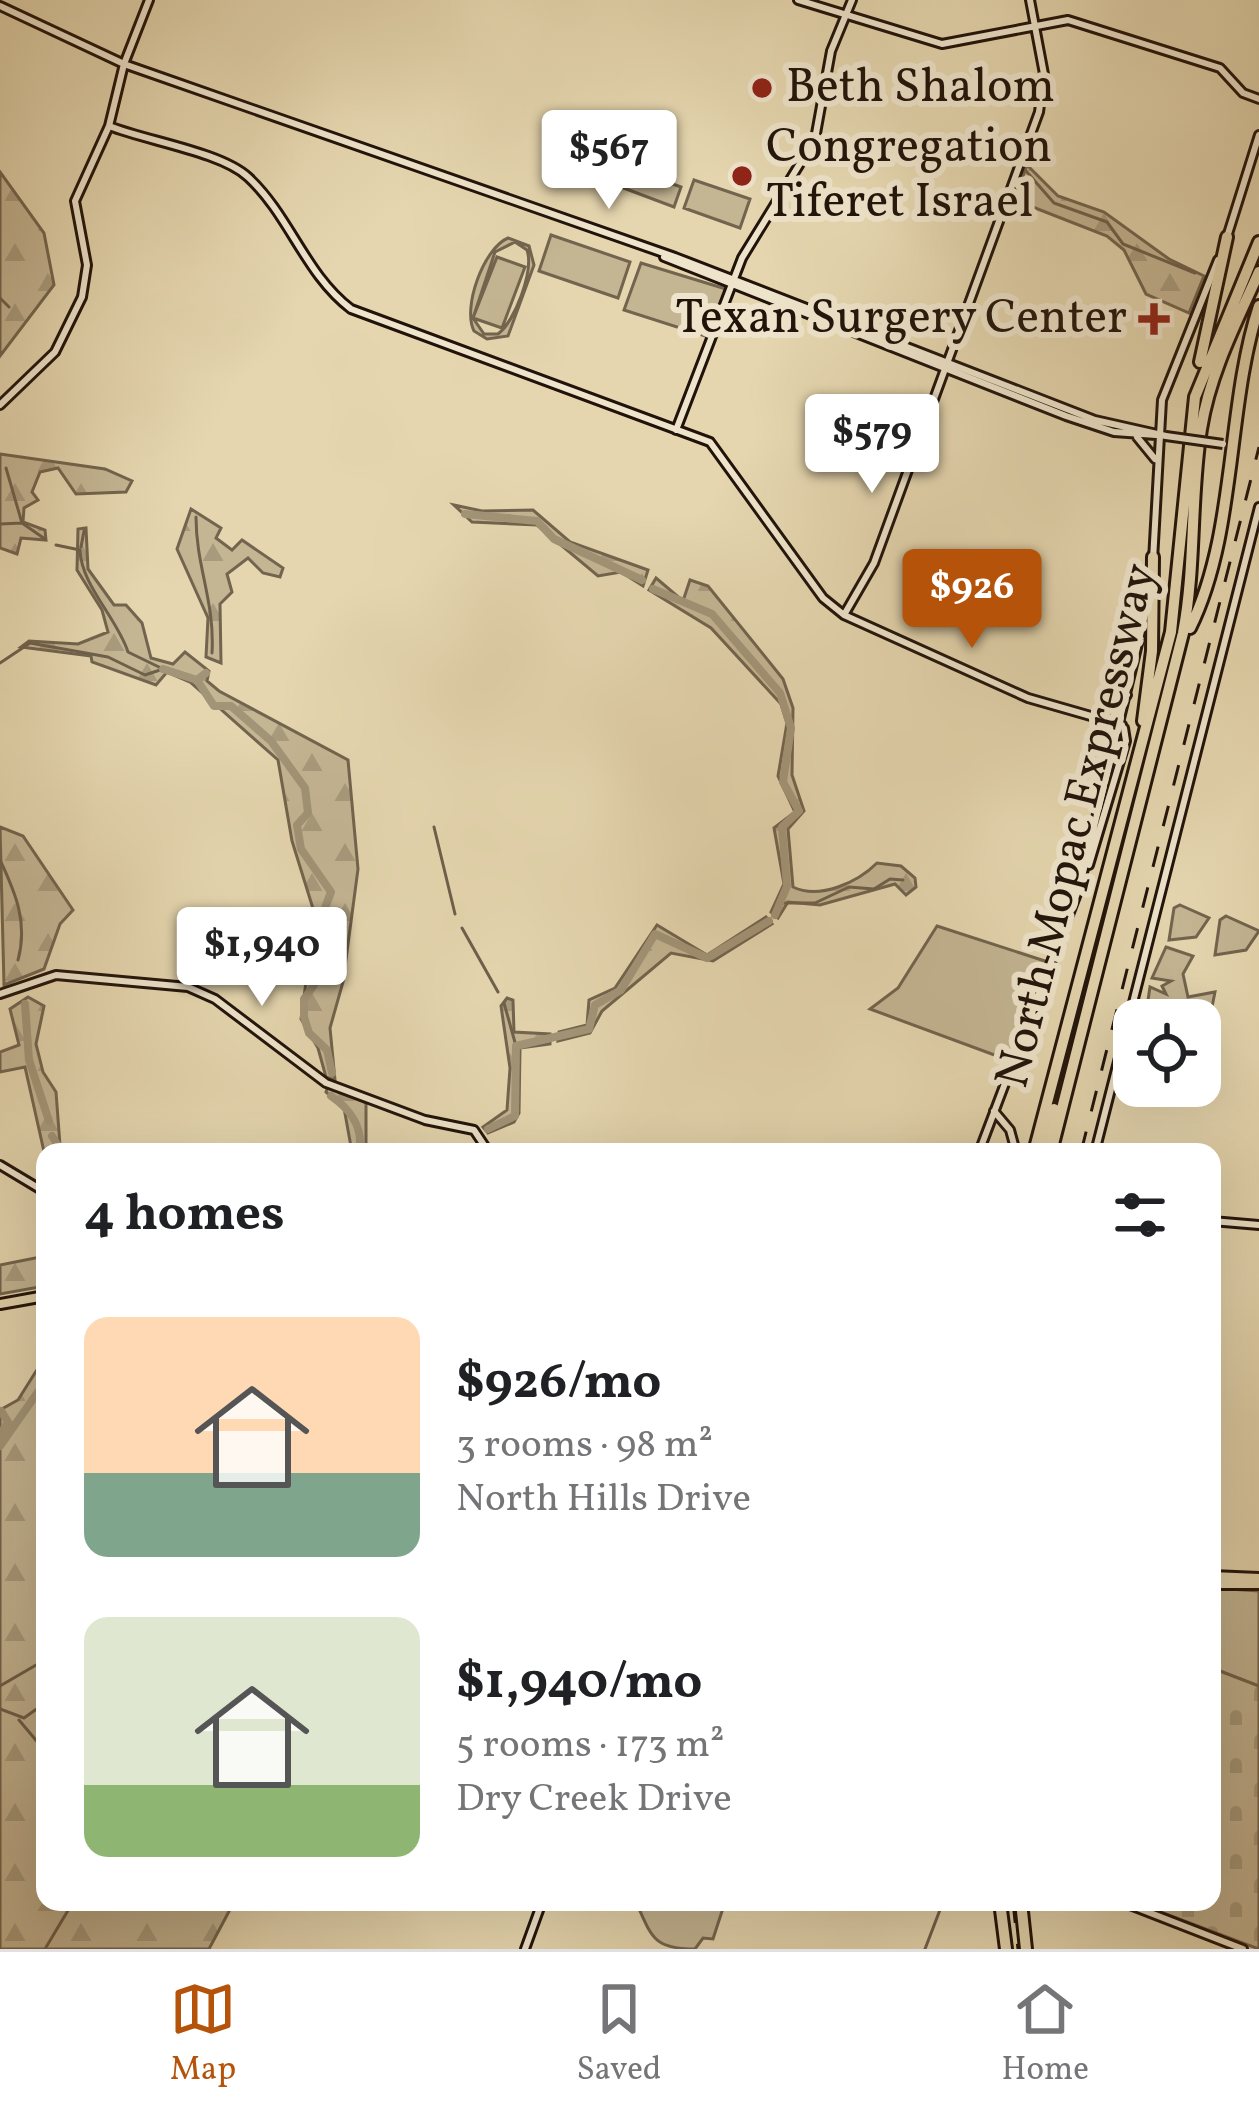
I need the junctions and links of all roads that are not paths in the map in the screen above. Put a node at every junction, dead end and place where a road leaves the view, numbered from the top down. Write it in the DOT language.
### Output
graph roads {
  1 [pos="149,0"];
  2 [pos="798,0"];
  3 [pos="852,0"];
  4 [pos="1030,0"];
  5 [pos="0,7"];
  6 [pos="846,13"];
  7 [pos="1033,24"];
  8 [pos="124,64"];
  9 [pos="1259,99"];
  10 [pos="109,126"];
  11 [pos="1259,135"];
  12 [pos="1227,237"];
  13 [pos="1259,242"];
  14 [pos="1259,256"];
  15 [pos="1259,272"];
  16 [pos="732,283"];
  17 [pos="1259,284"];
  18 [pos="1259,306"];
  19 [pos="945,366"];
  20 [pos="1195,397"];
  21 [pos="0,405"];
  22 [pos="676,430"];
  23 [pos="1162,435"];
  24 [pos="1134,436"];
  25 [pos="1226,444"];
  26 [pos="1156,467"];
  27 [pos="1259,507"];
  28 [pos="1188,537"];
  29 [pos="1153,557"];
  30 [pos="1181,574"];
  31 [pos="844,615"];
  32 [pos="1190,628"];
  33 [pos="1130,690"];
  34 [pos="1090,715"];
  35 [pos="1121,725"];
  36 [pos="1115,751"];
  37 [pos="1135,774"];
  38 [pos="1138,823"];
  39 [pos="1080,885"];
  40 [pos="1125,901"];
  41 [pos="0,994"];
  42 [pos="994,1112"];
  43 [pos="1010,1130"];
  44 [pos="985,1137"];
  45 [pos="483,1143"];
  46 [pos="983,1143"];
  47 [pos="1014,1143"];
  48 [pos="1048,1143"];
  49 [pos="1051,1143"];
  50 [pos="1051,1143"];
  51 [pos="1051,1143"];
  52 [pos="1097,1143"];
  53 [pos="0,1165"];
  54 [pos="36,1187"];
  55 [pos="1221,1222"];
  56 [pos="1259,1225"];
  57 [pos="36,1298"];
  58 [pos="0,1304"];
  59 [pos="1221,1580"];
  60 [pos="1259,1581"];
  61 [pos="539,1911"];
  62 [pos="1004,1911"];
  63 [pos="1024,1911"];
  64 [pos="1145,1911"];
  65 [pos="525,1949"];
  66 [pos="1009,1949"];
  67 [pos="1029,1949"];
  68 [pos="1243,1949"];
  1 -- 8 [label="street"];
  2 -- 6 [label="street"];
  3 -- 6 [label="street"];
  4 -- 7 [label="street"];
  5 -- 8 [label="street"];
  6 -- 7 [label="street"];
  6 -- 16 [label="street"];
  7 -- 9 [label="street"];
  7 -- 19 [label="street"];
  8 -- 10 [label="street"];
  8 -- 16 [label="street"];
  10 -- 21 [label="street"];
  10 -- 22 [label="street"];
  11 -- 12 [label="street"];
  12 -- 20 [label="highway"];
  12 -- 23 [label="street"];
  13 -- 20 [label="highway, North Mopac Expressway"];
  14 -- 28 [label="highway"];
  15 -- 38 [label="highway"];
  16 -- 19 [label="street"];
  16 -- 22 [label="street"];
  17 -- 32 [label="highway, North Mopac Expressway"];
  18 -- 25 [label="highway"];
  19 -- 23 [label="street"];
  19 -- 24 [label="street"];
  19 -- 31 [label="street"];
  20 -- 30 [label="highway, North Mopac Expressway"];
  22 -- 31 [label="street"];
  23 -- 24 [label="street"];
  23 -- 25 [label="street, bridge"];
  23 -- 26 [label="street"];
  24 -- 26 [label="street"];
  25 -- 32 [label="highway"];
  26 -- 29 [label="street"];
  27 -- 52 [label="street"];
  28 -- 30 [label="highway"];
  28 -- 49 [label="highway"];
  29 -- 33 [label="street"];
  29 -- 37 [label="highway"];
  30 -- 37 [label="highway, North Mopac Expressway"];
  31 -- 34 [label="street"];
  32 -- 40 [label="highway, North Mopac Expressway"];
  33 -- 34 [label="street"];
  33 -- 35 [label="street"];
  34 -- 35 [label="street"];
  34 -- 36 [label="street"];
  35 -- 36 [label="street"];
  35 -- 39 [label="street"];
  36 -- 39 [label="street"];
  37 -- 48 [label="highway, North Mopac Expressway"];
  38 -- 40 [label="highway"];
  38 -- 50 [label="highway"];
  39 -- 42 [label="street"];
  40 -- 51 [label="highway, North Mopac Expressway"];
  41 -- 45 [label="street"];
  42 -- 43 [label="street"];
  42 -- 44 [label="street"];
  43 -- 44 [label="street"];
  43 -- 47 [label="street"];
  44 -- 46 [label="street"];
  53 -- 54 [label="street"];
  55 -- 56 [label="street"];
  57 -- 58 [label="main road"];
  59 -- 60 [label="main road"];
  61 -- 65 [label="street"];
  62 -- 66 [label="highway"];
  63 -- 67 [label="highway"];
  64 -- 68 [label="street"];
}
